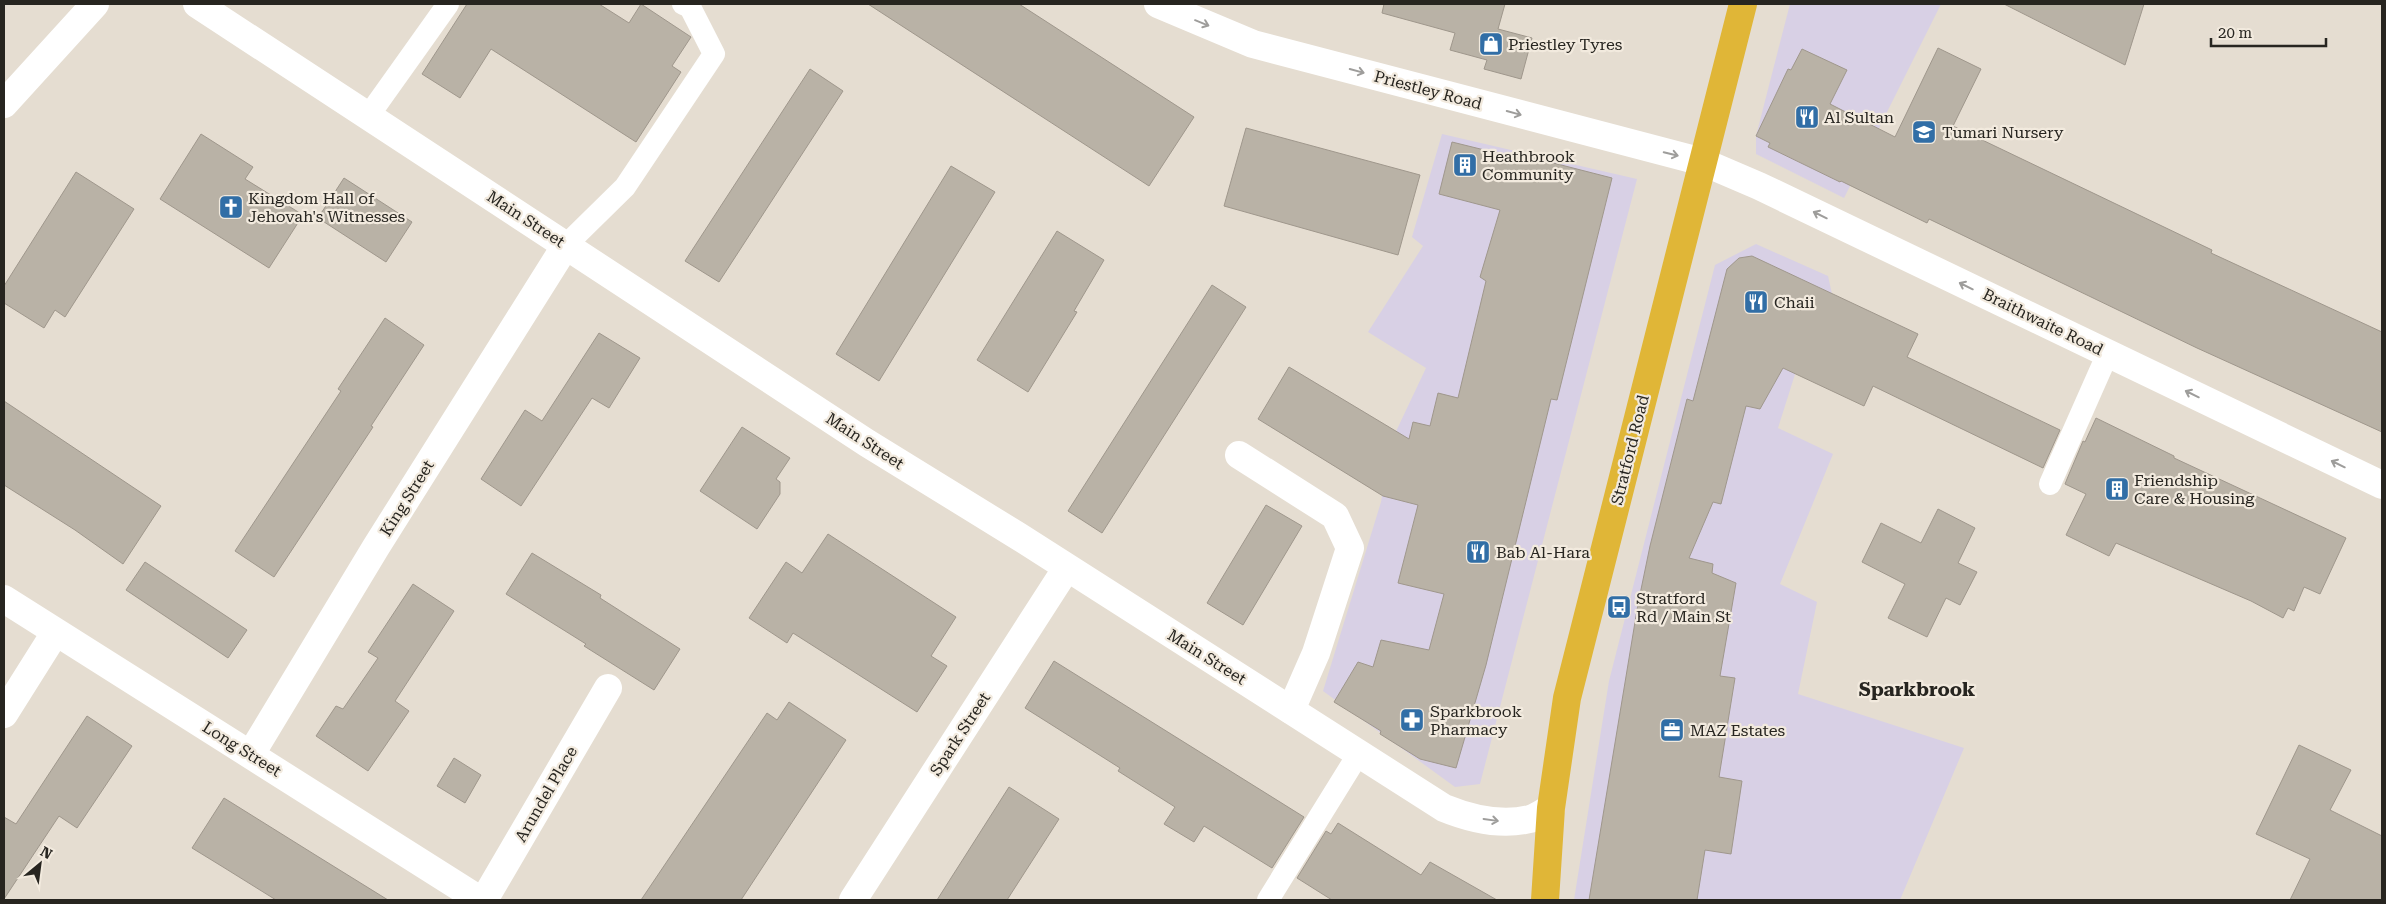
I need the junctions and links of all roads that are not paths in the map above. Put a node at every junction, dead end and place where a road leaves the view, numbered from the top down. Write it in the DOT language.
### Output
graph roads {
  1 [pos="95,4"];
  2 [pos="197,4"];
  3 [pos="448,4"];
  4 [pos="683,4"];
  5 [pos="1158,4"];
  6 [pos="1743,4"];
  7 [pos="4,104"];
  8 [pos="368,115"];
  9 [pos="1703,162"];
  10 [pos="566,245"];
  11 [pos="2108,354"];
  12 [pos="1239,455"];
  13 [pos="2050,484"];
  14 [pos="2382,485"];
  15 [pos="1066,569"];
  16 [pos="4,599"];
  17 [pos="55,633"];
  18 [pos="608,688"];
  19 [pos="1291,710"];
  20 [pos="4,714"];
  21 [pos="1359,753"];
  22 [pos="251,754"];
  23 [pos="1551,808"];
  24 [pos="480,900"];
  25 [pos="484,900"];
  26 [pos="853,900"];
  27 [pos="1268,900"];
  28 [pos="1545,900"];
  1 -- 7 [label="street"];
  2 -- 8 [label="street, Main Street"];
  3 -- 8 [label="lane"];
  4 -- 10 [label="lane"];
  5 -- 9 [label="street, Priestley Road, one-way"];
  6 -- 9 [label="highway, Stratford Road"];
  8 -- 10 [label="street, Main Street"];
  11 -- 9 [label="street, Braithwaite Road, one-way"];
  9 -- 23 [label="highway, Stratford Road"];
  10 -- 15 [label="street, Main Street"];
  10 -- 22 [label="street, King Street"];
  11 -- 13 [label="lane"];
  14 -- 11 [label="street, Braithwaite Road, one-way"];
  12 -- 19 [label="street"];
  15 -- 19 [label="street, Main Street"];
  15 -- 26 [label="street, Spark Street"];
  16 -- 17 [label="street, Long Street"];
  17 -- 20 [label="street"];
  17 -- 22 [label="street, Long Street"];
  18 -- 25 [label="street, Arundel Place"];
  19 -- 21 [label="street, Main Street"];
  21 -- 23 [label="street, Main Street, one-way"];
  21 -- 27 [label="lane"];
  22 -- 24 [label="street, Long Street"];
  23 -- 28 [label="highway, Stratford Road"];
}
